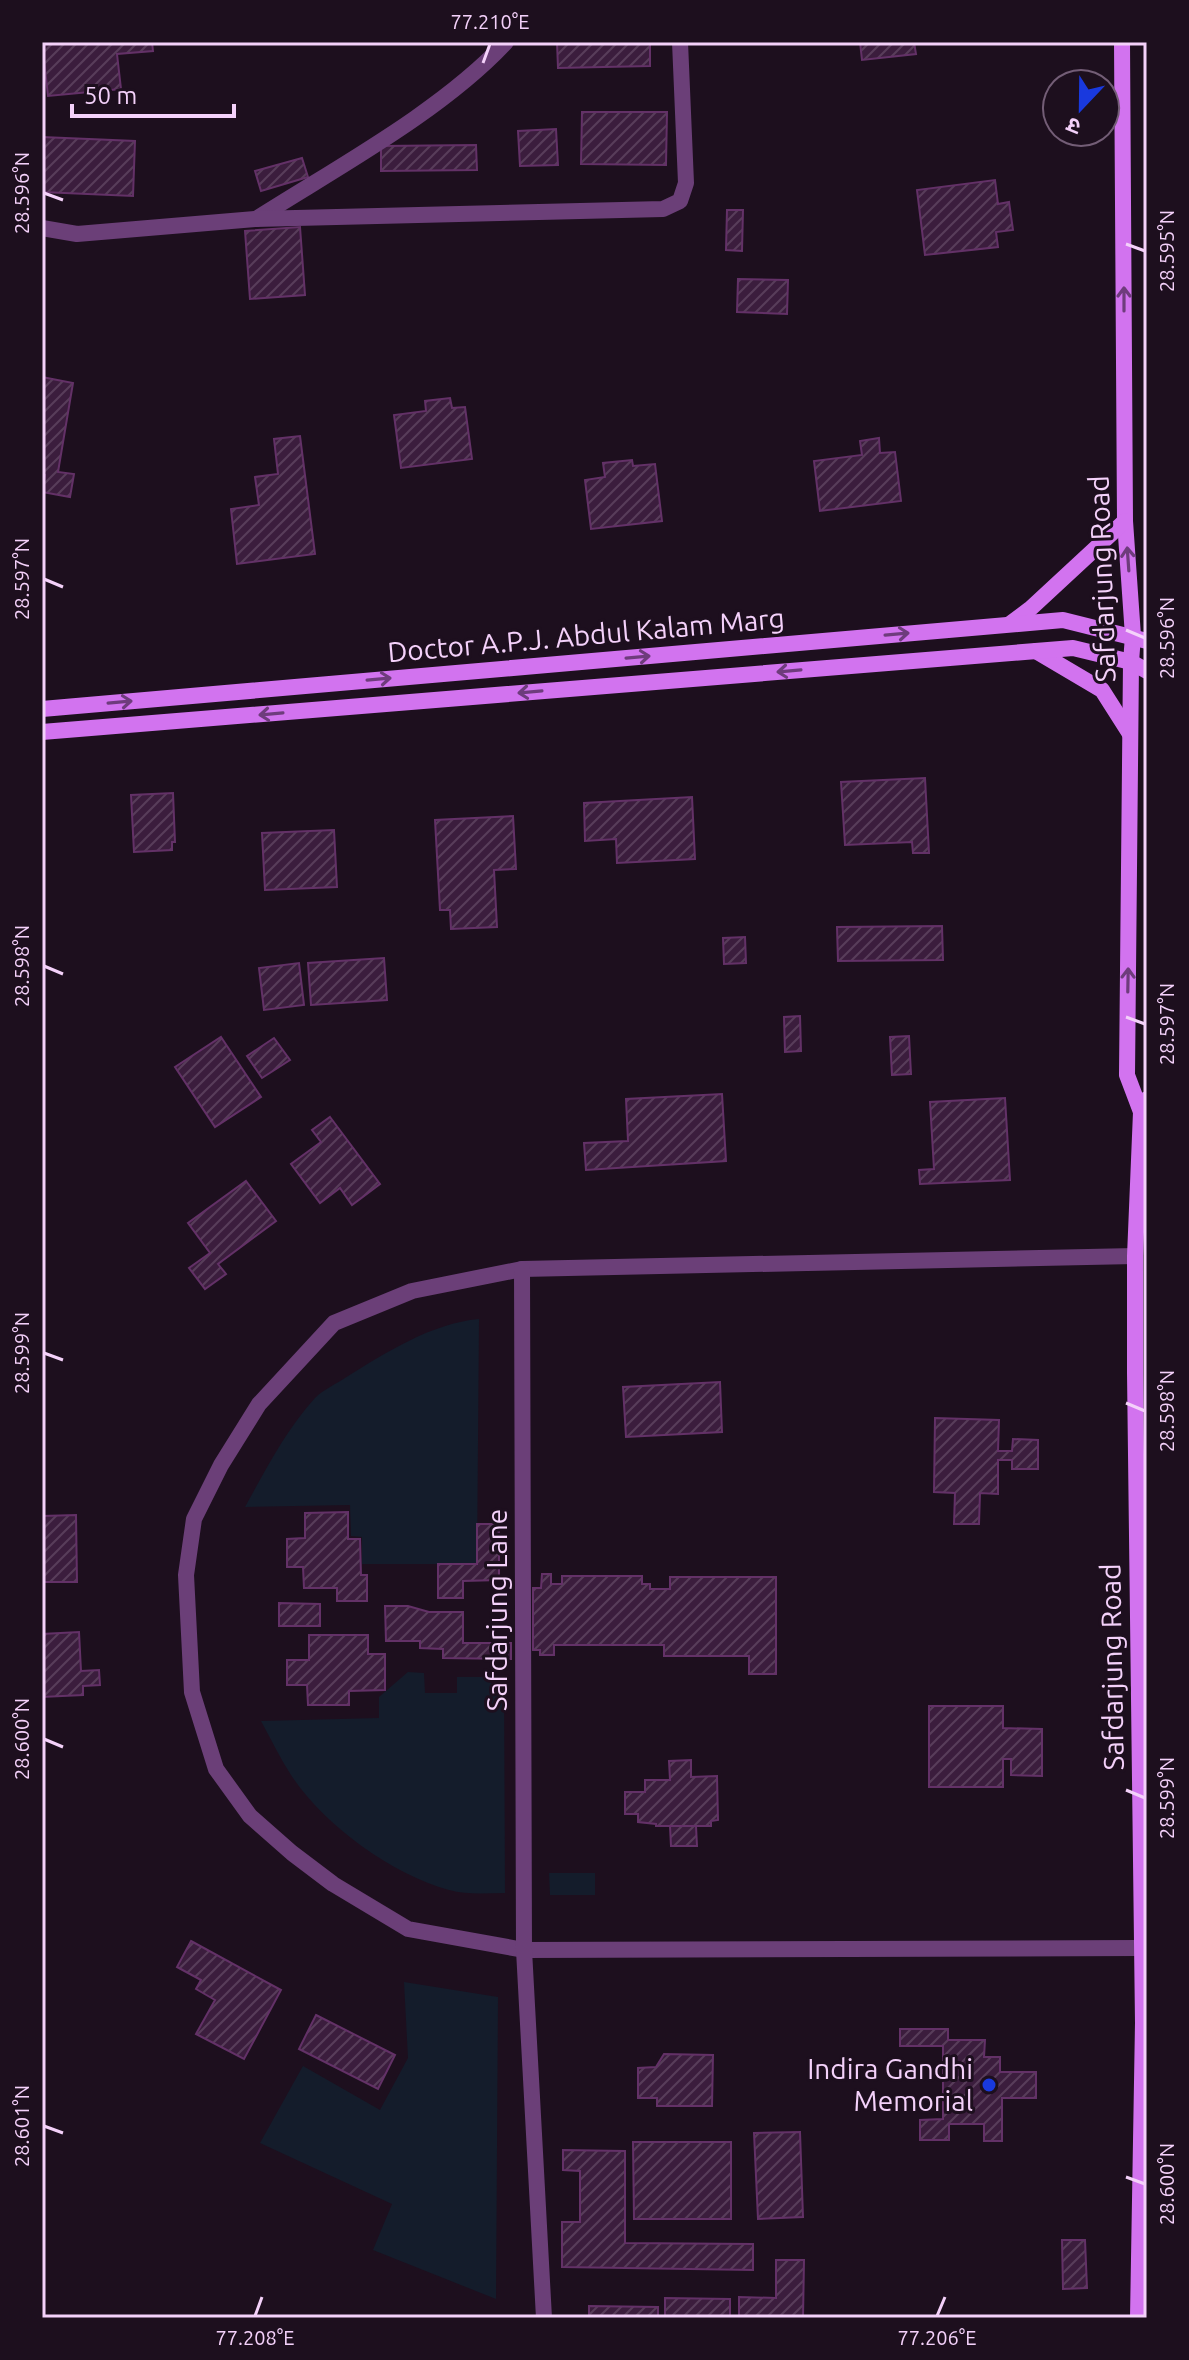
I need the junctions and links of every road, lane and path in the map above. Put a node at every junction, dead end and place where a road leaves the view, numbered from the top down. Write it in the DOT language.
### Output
graph roads {
  1 [pos="506,42"];
  2 [pos="680,42"];
  3 [pos="1122,42"];
  4 [pos="255,219"];
  5 [pos="42,228"];
  6 [pos="1125,521"];
  7 [pos="1009,625"];
  8 [pos="956,629"];
  9 [pos="1140,639"];
  10 [pos="1034,651"];
  11 [pos="959,657"];
  12 [pos="1131,662"];
  13 [pos="1147,671"];
  14 [pos="42,709"];
  15 [pos="42,732"];
  16 [pos="1132,736"];
  17 [pos="1144,1105"];
  18 [pos="1135,1256"];
  19 [pos="522,1269"];
  20 [pos="1140,1948"];
  21 [pos="524,1950"];
  22 [pos="544,2318"];
  23 [pos="1138,2318"];
  1 -- 4 [label="street"];
  2 -- 4 [label="street"];
  6 -- 3 [label="main road, Safdarjung Road, one-way"];
  4 -- 5 [label="street"];
  6 -- 7 [label="main road"];
  9 -- 6 [label="main road, Safdarjung Road, one-way"];
  7 -- 8 [label="main road, Doctor A.P.J. Abdul Kalam Marg"];
  7 -- 9 [label="main road, Doctor A.P.J. Abdul Kalam Marg"];
  8 -- 11 [label="main road"];
  14 -- 8 [label="main road, Doctor A.P.J. Abdul Kalam Marg, one-way"];
  9 -- 12 [label="main road, Safdarjung Road"];
  10 -- 11 [label="main road, Doctor A.P.J. Abdul Kalam Marg"];
  10 -- 12 [label="main road, Doctor A.P.J. Abdul Kalam Marg"];
  10 -- 16 [label="main road"];
  11 -- 15 [label="main road, Doctor A.P.J. Abdul Kalam Marg, one-way"];
  12 -- 13 [label="main road, Doctor A.P.J. Abdul Kalam Marg"];
  12 -- 16 [label="main road, Safdarjung Road"];
  17 -- 16 [label="main road, Safdarjung Road, one-way"];
  17 -- 18 [label="main road, Safdarjung Road"];
  18 -- 19 [label="street"];
  18 -- 20 [label="main road, Safdarjung Road"];
  19 -- 21 [label="street, Safdarjung Lane"];
  19 -- 21 [label="street"];
  20 -- 21 [label="street"];
  20 -- 23 [label="main road, Safdarjung Road"];
  21 -- 22 [label="street, Safdarjung Lane"];
}
